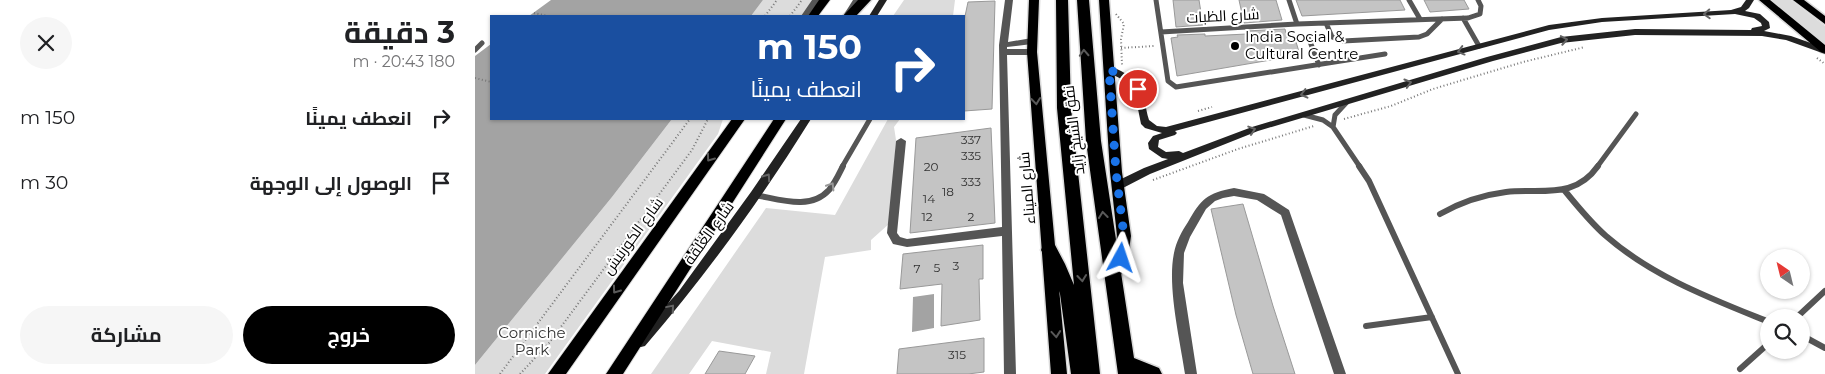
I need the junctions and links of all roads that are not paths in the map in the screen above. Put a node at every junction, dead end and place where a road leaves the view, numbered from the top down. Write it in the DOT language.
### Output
graph roads {
  1 [pos="816,0"];
  2 [pos="825,0"];
  3 [pos="857,0"];
  4 [pos="865,0"];
  5 [pos="883,0"];
  6 [pos="1009,0"];
  7 [pos="1034,0"];
  8 [pos="1063,0"];
  9 [pos="1083,0"];
  10 [pos="1105,0"];
  11 [pos="1156,0"];
  12 [pos="1289,0"];
  13 [pos="1409,0"];
  14 [pos="1478,0"];
  15 [pos="1750,0"];
  16 [pos="1764,0"];
  17 [pos="1798,0"];
  18 [pos="1734,12"];
  19 [pos="806,15"];
  20 [pos="814,15"];
  21 [pos="849,15"];
  22 [pos="849,15"];
  23 [pos="874,15"];
  24 [pos="1463,18"];
  25 [pos="1419,19"];
  26 [pos="1442,19"];
  27 [pos="1825,21"];
  28 [pos="1327,23"];
  29 [pos="1297,24"];
  30 [pos="1161,32"];
  31 [pos="1732,32"];
  32 [pos="1309,39"];
  33 [pos="482,43"];
  34 [pos="1479,46"];
  35 [pos="1032,47"];
  36 [pos="1003,49"];
  37 [pos="475,50"];
  38 [pos="1825,50"];
  39 [pos="1385,54"];
  40 [pos="1490,59"];
  41 [pos="1319,65"];
  42 [pos="1109,69"];
  43 [pos="1350,100"];
  44 [pos="1636,114"];
  45 [pos="1304,115"];
  46 [pos="1198,117"];
  47 [pos="738,120"];
  48 [pos="779,120"];
  49 [pos="805,120"];
  50 [pos="869,120"];
  51 [pos="1333,127"];
  52 [pos="901,141"];
  53 [pos="1206,147"];
  54 [pos="1117,186"];
  55 [pos="1565,191"];
  56 [pos="755,195"];
  57 [pos="1440,214"];
  58 [pos="1006,231"];
  59 [pos="1049,250"];
  60 [pos="1112,280"];
  61 [pos="1825,291"];
  62 [pos="1806,309"];
  63 [pos="1432,317"];
  64 [pos="1760,318"];
  65 [pos="1366,326"];
  66 [pos="1810,340"];
  67 [pos="1825,348"];
  68 [pos="1760,351"];
  69 [pos="626,356"];
  70 [pos="1126,368"];
  71 [pos="1740,369"];
  72 [pos="556,374"];
  73 [pos="614,374"];
  74 [pos="1010,374"];
  75 [pos="1059,374"];
  76 [pos="1080,374"];
  77 [pos="1091,374"];
  78 [pos="1153,374"];
  79 [pos="1191,374"];
  80 [pos="1340,374"];
  81 [pos="1458,374"];
  1 -- 19 [label="street"];
  2 -- 20 [label="highway"];
  3 -- 21 [label="street"];
  4 -- 22 [label="highway"];
  5 -- 23 [label="main road"];
  6 -- 36 [label="street"];
  7 -- 35 [label="main road, شارع الميناء"];
  8 -- 77 [label="highway, نفق الشيخ زايد, one-way"];
  60 -- 9 [label="highway, نفق الشيخ زايد, one-way"];
  10 -- 42 [label="main road"];
  11 -- 30 [label="lane"];
  12 -- 29 [label="lane"];
  13 -- 25 [label="lane"];
  14 -- 24 [label="lane, شارع الظبات"];
  15 -- 18 [label="main road"];
  16 -- 38 [label="main road"];
  17 -- 27 [label="main road"];
  18 -- 31 [label="main road"];
  18 -- 34 [label="main road, one-way"];
  24 -- 26 [label="lane, شارع الظبات"];
  24 -- 34 [label="lane"];
  25 -- 26 [label="lane, شارع الظبات"];
  25 -- 28 [label="lane, شارع الظبات"];
  26 -- 28 [label="lane"];
  28 -- 29 [label="lane, شارع الظبات"];
  29 -- 30 [label="lane, شارع الظبات"];
  30 -- 41 [label="lane"];
  31 -- 38 [label="main road"];
  40 -- 31 [label="main road, one-way"];
  32 -- 41 [label="lane"];
  33 -- 37 [label="lane"];
  34 -- 40 [label="main road"];
  34 -- 46 [label="main road, one-way"];
  35 -- 36 [label="street"];
  35 -- 59 [label="main road, شارع الميناء, one-way"];
  36 -- 58 [label="street"];
  39 -- 41 [label="lane"];
  43 -- 40 [label="main road, one-way"];
  42 -- 46 [label="main road"];
  42 -- 54 [label="main road"];
  43 -- 45 [label="main road"];
  43 -- 51 [label="lane"];
  44 -- 55 [label="lane"];
  45 -- 51 [label="lane"];
  53 -- 45 [label="main road, one-way"];
  46 -- 53 [label="main road"];
  47 -- 72 [label="highway, شارع الكورنيش, one-way"];
  48 -- 69 [label="highway"];
  56 -- 49 [label="main road, شارع الغَلقة, one-way"];
  56 -- 50 [label="lane, one-way"];
  51 -- 63 [label="lane"];
  52 -- 58 [label="street"];
  53 -- 54 [label="main road"];
  54 -- 60 [label="main road"];
  55 -- 57 [label="lane"];
  55 -- 64 [label="lane"];
  69 -- 56 [label="main road, شارع الغَلقة, one-way"];
  58 -- 74 [label="street"];
  59 -- 75 [label="main road, شارع الميناء, one-way"];
  59 -- 76 [label="highway"];
  60 -- 70 [label="highway, نفق الشيخ زايد"];
  61 -- 62 [label="lane"];
  63 -- 65 [label="lane"];
  63 -- 81 [label="lane"];
  66 -- 67 [label="lane"];
  68 -- 71 [label="lane"];
  69 -- 73 [label="highway"];
  70 -- 78 [label="highway"];
  79 -- 80 [label="street"];
}
